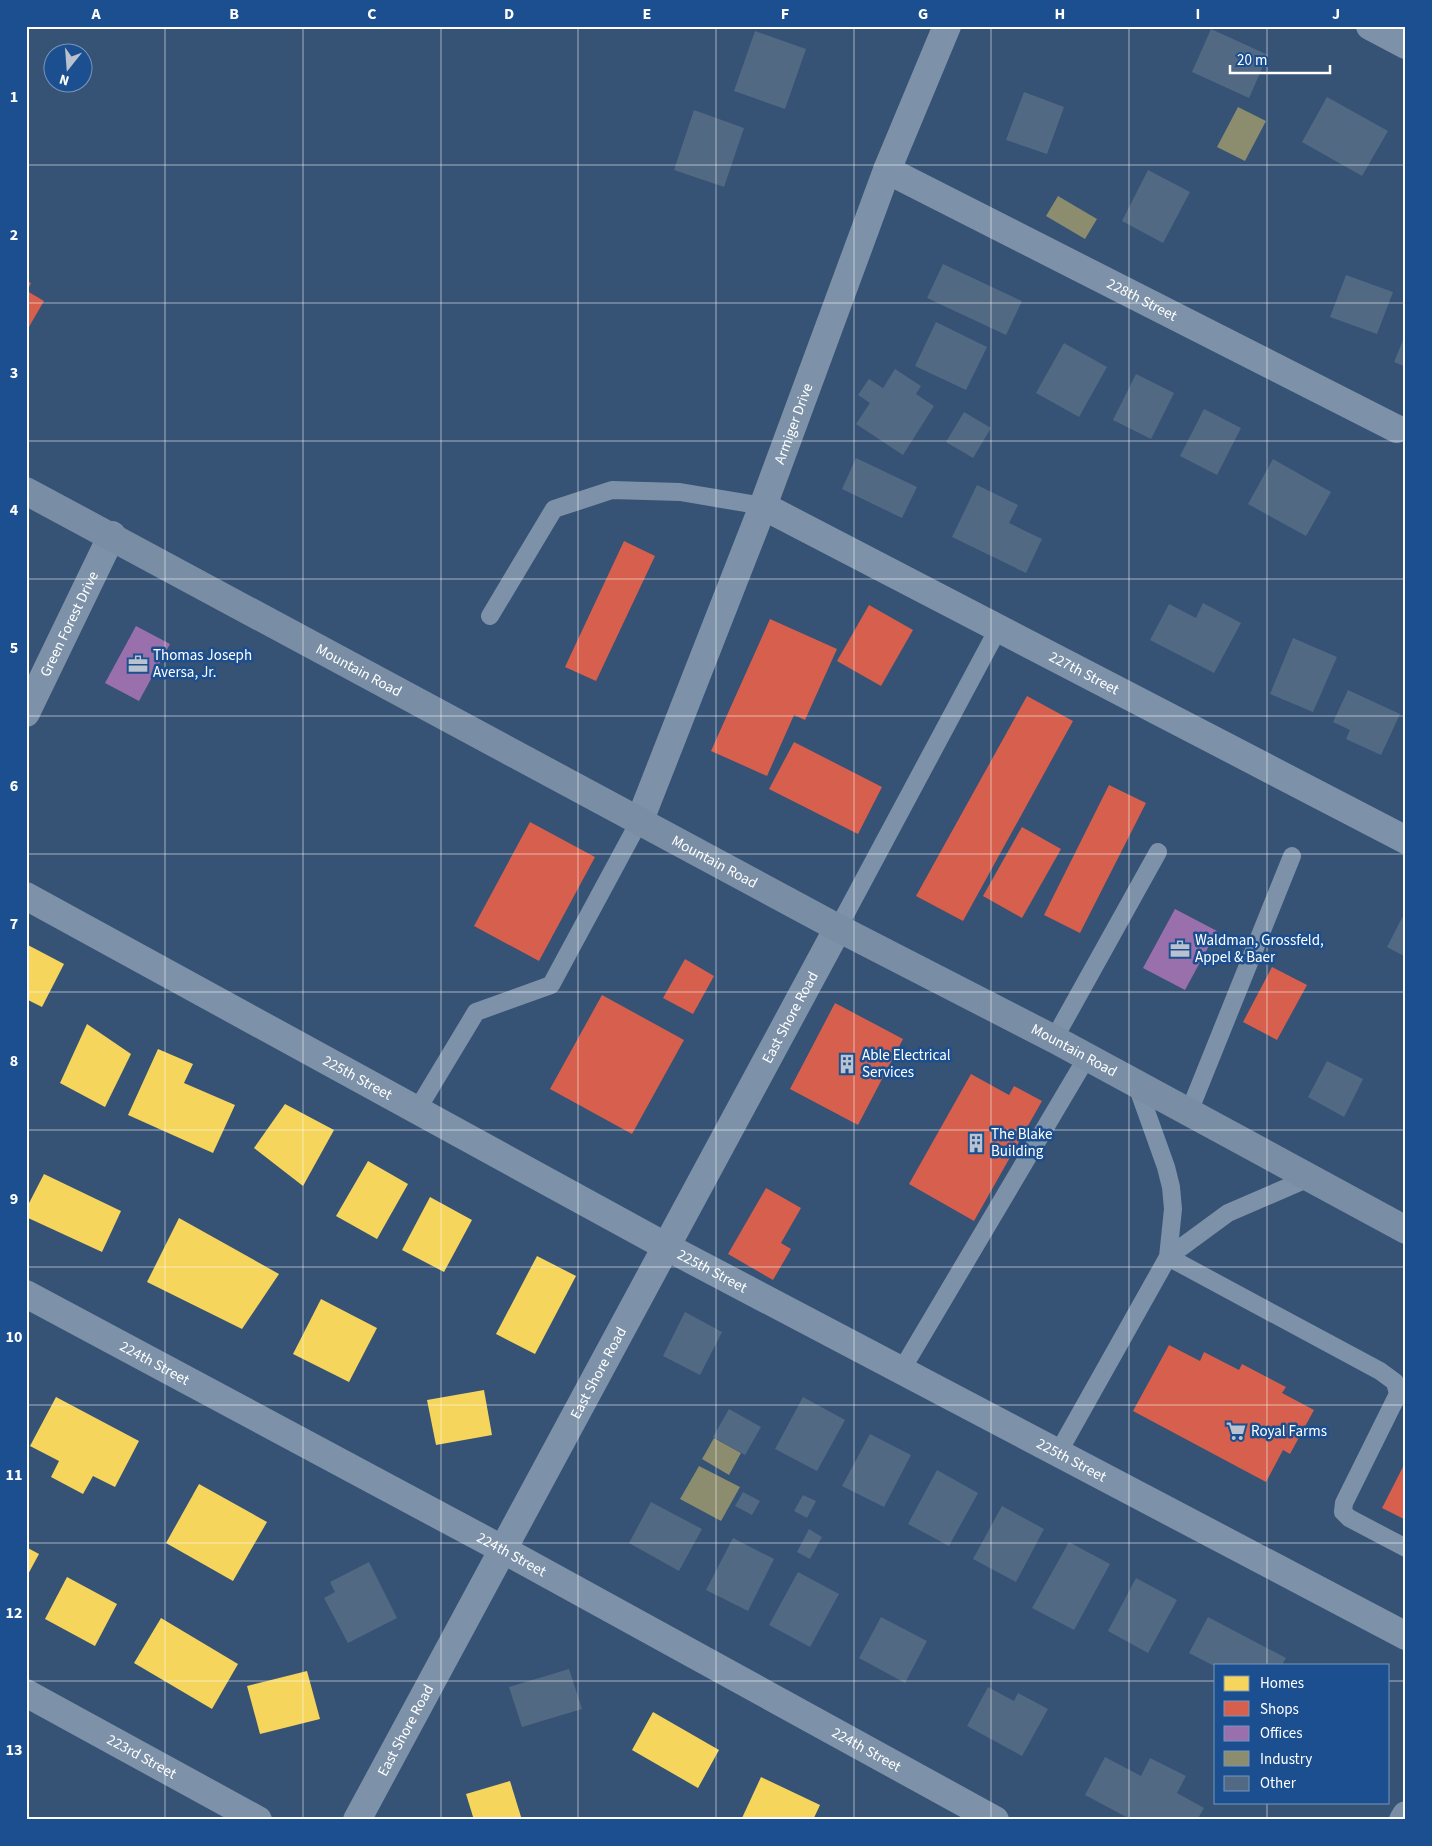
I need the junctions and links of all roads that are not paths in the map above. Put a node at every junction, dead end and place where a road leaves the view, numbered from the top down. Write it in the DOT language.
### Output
graph roads {
  1 [pos="947,26"];
  2 [pos="1370,26"];
  3 [pos="1406,45"];
  4 [pos="887,170"];
  5 [pos="1397,429"];
  6 [pos="26,491"];
  7 [pos="764,506"];
  8 [pos="112,535"];
  9 [pos="490,616"];
  10 [pos="998,629"];
  11 [pos="26,713"];
  12 [pos="640,820"];
  13 [pos="1406,840"];
  14 [pos="1158,852"];
  15 [pos="1292,856"];
  16 [pos="26,896"];
  17 [pos="838,928"];
  18 [pos="1054,1039"];
  19 [pos="1087,1056"];
  20 [pos="1136,1083"];
  21 [pos="416,1110"];
  22 [pos="1189,1112"];
  23 [pos="1309,1178"];
  24 [pos="1406,1230"];
  25 [pos="667,1247"];
  26 [pos="1168,1257"];
  27 [pos="26,1294"];
  28 [pos="902,1371"];
  29 [pos="1058,1453"];
  30 [pos="1406,1548"];
  31 [pos="502,1549"];
  32 [pos="1406,1636"];
  33 [pos="26,1693"];
  34 [pos="1406,1815"];
  35 [pos="258,1820"];
  36 [pos="357,1820"];
  37 [pos="995,1820"];
  38 [pos="1403,1820"];
  1 -- 4 [label="street, Armiger Drive"];
  2 -- 3 [label="street"];
  4 -- 5 [label="street, 228th Street"];
  4 -- 7 [label="street, Armiger Drive"];
  6 -- 8 [label="main road, Mountain Road"];
  7 -- 9 [label="lane"];
  7 -- 10 [label="street, 227th Street"];
  7 -- 12 [label="street, Armiger Drive"];
  8 -- 11 [label="street, Green Forest Drive"];
  8 -- 12 [label="main road, Mountain Road"];
  10 -- 13 [label="street, 227th Street"];
  10 -- 17 [label="lane"];
  12 -- 17 [label="main road, Mountain Road"];
  12 -- 21 [label="lane"];
  14 -- 18 [label="lane"];
  15 -- 22 [label="lane"];
  16 -- 21 [label="street, 225th Street"];
  17 -- 18 [label="main road, Mountain Road"];
  17 -- 25 [label="street, East Shore Road"];
  18 -- 19 [label="main road, Mountain Road"];
  19 -- 20 [label="main road, Mountain Road"];
  19 -- 28 [label="lane"];
  20 -- 22 [label="main road, Mountain Road"];
  20 -- 26 [label="lane"];
  21 -- 25 [label="street, 225th Street"];
  22 -- 23 [label="main road, Mountain Road"];
  23 -- 24 [label="main road, Mountain Road"];
  23 -- 26 [label="lane"];
  25 -- 28 [label="street, 225th Street"];
  25 -- 31 [label="street, East Shore Road"];
  26 -- 29 [label="lane"];
  26 -- 30 [label="lane"];
  27 -- 31 [label="street, 224th Street"];
  28 -- 29 [label="street, 225th Street"];
  29 -- 32 [label="street, 225th Street"];
  31 -- 36 [label="street, East Shore Road"];
  31 -- 37 [label="street, 224th Street"];
  33 -- 35 [label="street, 223rd Street"];
  34 -- 38 [label="main road"];
}
